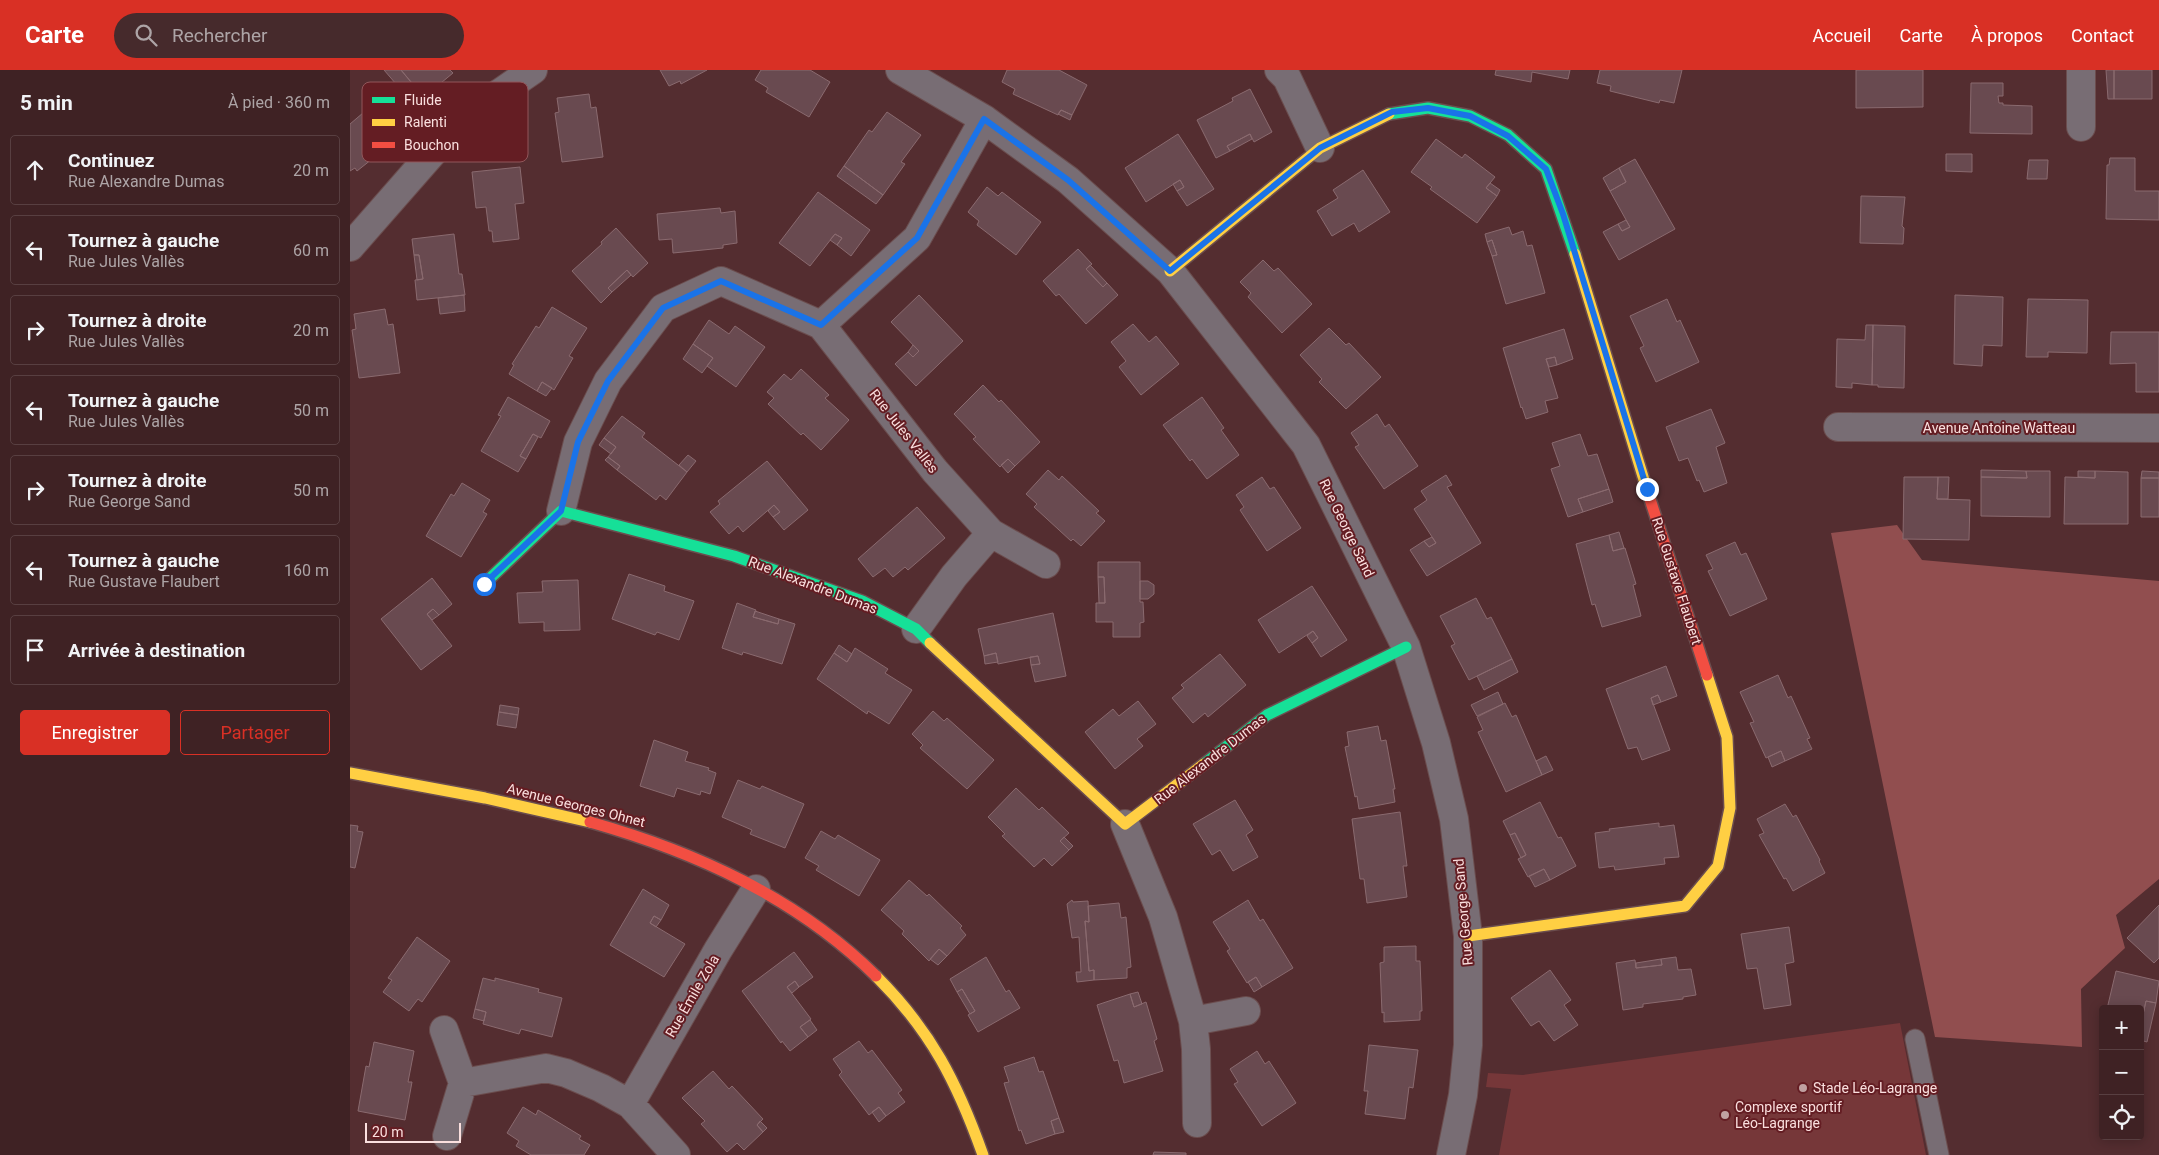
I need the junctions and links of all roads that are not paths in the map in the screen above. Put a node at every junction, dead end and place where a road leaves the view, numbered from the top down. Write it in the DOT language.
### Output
graph roads {
  1 [pos="534,70"];
  2 [pos="900,70"];
  3 [pos="1279,70"];
  4 [pos="2081,70"];
  5 [pos="516,82"];
  6 [pos="984,119"];
  7 [pos="2081,126"];
  8 [pos="1320,148"];
  9 [pos="424,162"];
  10 [pos="350,247"];
  11 [pos="1170,271"];
  12 [pos="821,325"];
  13 [pos="1838,427"];
  14 [pos="2159,428"];
  15 [pos="561,511"];
  16 [pos="991,533"];
  17 [pos="1046,564"];
  18 [pos="484,584"];
  19 [pos="916,629"];
  20 [pos="1406,647"];
  21 [pos="350,773"];
  22 [pos="1125,824"];
  23 [pos="756,889"];
  24 [pos="1468,936"];
  25 [pos="1246,1011"];
  26 [pos="1193,1021"];
  27 [pos="444,1030"];
  28 [pos="1915,1039"];
  29 [pos="463,1082"];
  30 [pos="630,1104"];
  31 [pos="1197,1123"];
  32 [pos="447,1136"];
  33 [pos="676,1155"];
  34 [pos="982,1155"];
  35 [pos="1451,1155"];
  36 [pos="1939,1155"];
  1 -- 5 [label="street"];
  2 -- 6 [label="street, Rue George Sand"];
  3 -- 8 [label="street"];
  4 -- 7 [label="street"];
  6 -- 11 [label="street, Rue George Sand"];
  6 -- 12 [label="street"];
  8 -- 11 [label="street, Rue Gustave Flaubert"];
  8 -- 24 [label="street, Rue Gustave Flaubert"];
  9 -- 10 [label="street"];
  11 -- 20 [label="street, Rue George Sand"];
  12 -- 15 [label="street, Rue Jules Vallès"];
  12 -- 16 [label="street, Rue Jules Vallès"];
  13 -- 14 [label="street, Avenue Antoine Watteau"];
  15 -- 18 [label="street"];
  15 -- 19 [label="street, Rue Alexandre Dumas"];
  16 -- 17 [label="street, Rue Jules Vallès"];
  16 -- 19 [label="street"];
  19 -- 22 [label="street, Rue Alexandre Dumas"];
  20 -- 22 [label="street, Rue Alexandre Dumas"];
  20 -- 24 [label="street, Rue George Sand"];
  21 -- 23 [label="street, Avenue Georges Ohnet"];
  22 -- 26 [label="street, Rue Alexandre Dumas"];
  23 -- 30 [label="street, Rue Émile Zola"];
  23 -- 34 [label="street, Avenue Georges Ohnet"];
  24 -- 35 [label="street, Rue George Sand"];
  25 -- 26 [label="street"];
  26 -- 31 [label="street, Rue Alexandre Dumas"];
  27 -- 29 [label="street"];
  28 -- 36 [label="lane"];
  29 -- 30 [label="street"];
  29 -- 32 [label="street"];
  30 -- 33 [label="street"];
}
